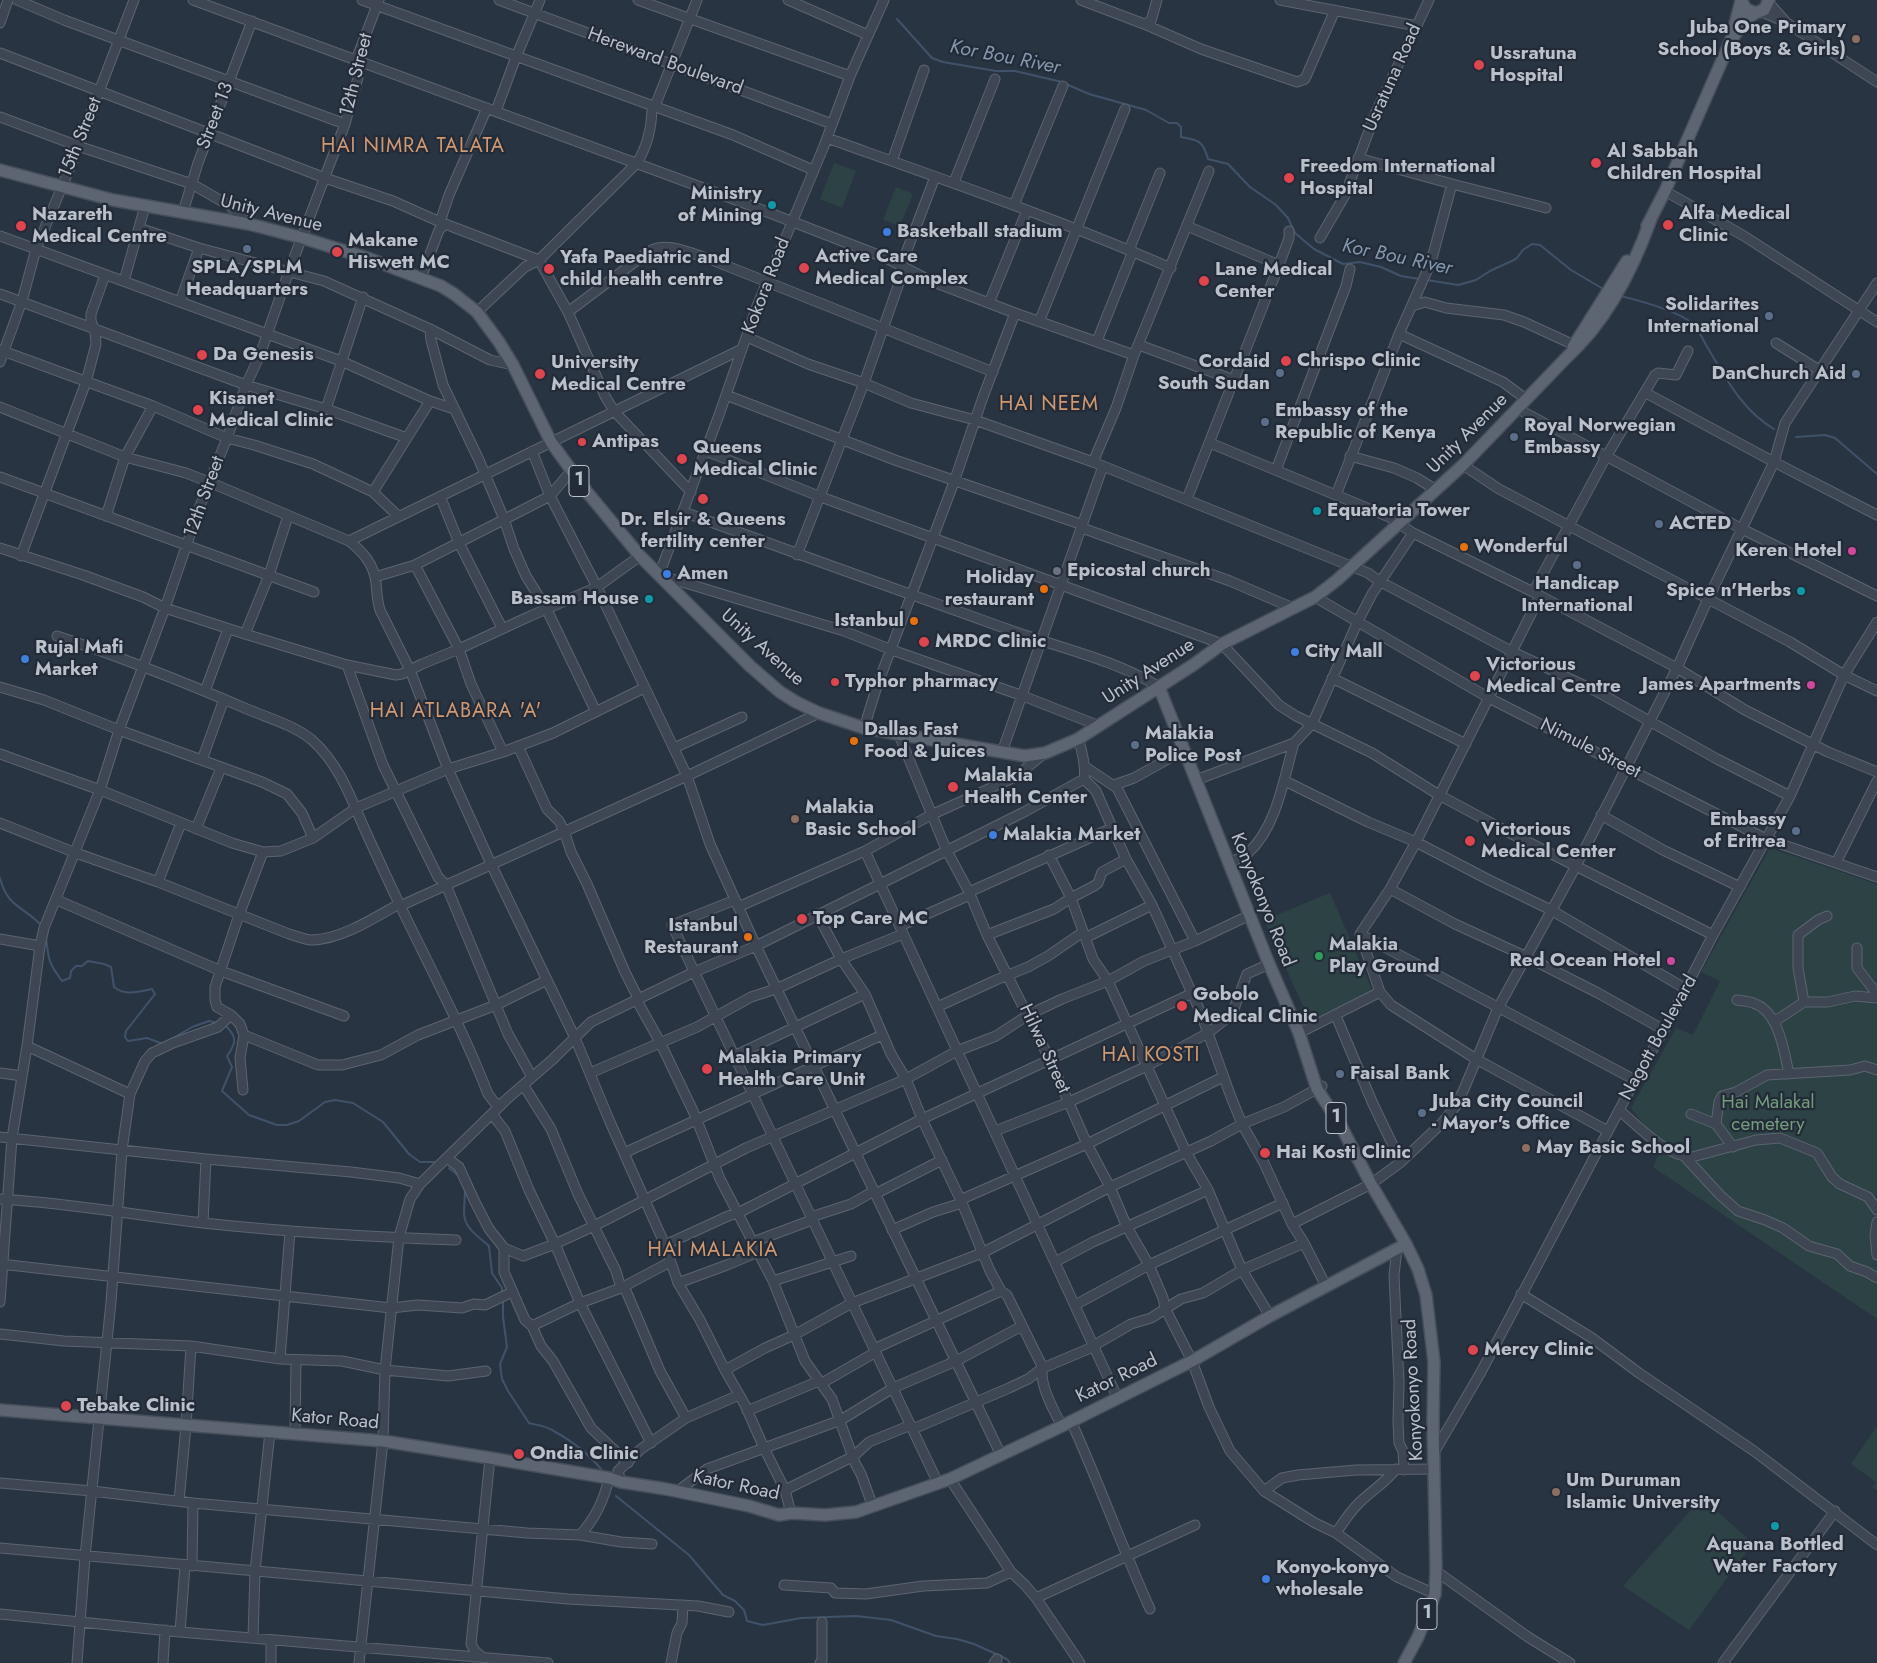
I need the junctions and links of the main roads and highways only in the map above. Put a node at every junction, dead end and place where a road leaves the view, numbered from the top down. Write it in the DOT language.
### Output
graph roads {
  1 [pos="1741,1"];
  2 [pos="1770,1"];
  3 [pos="1757,12"];
  4 [pos="1731,40"];
  5 [pos="0,170"];
  6 [pos="1651,219"];
  7 [pos="1611,294"];
  8 [pos="1567,357"];
  9 [pos="1159,687"];
  10 [pos="1402,1246"];
  11 [pos="0,1410"];
  12 [pos="1404,1663"];
  1 -- 3 [label="main road"];
  1 -- 4 [label="main road"];
  2 -- 3 [label="main road"];
  3 -- 4 [label="main road"];
  4 -- 6 [label="main road"];
  5 -- 9 [label="main road, Unity Avenue / 1"];
  6 -- 7 [label="main road"];
  6 -- 7 [label="main road"];
  7 -- 8 [label="main road, Unity Avenue"];
  7 -- 8 [label="main road, Unity Avenue"];
  8 -- 9 [label="main road, Unity Avenue"];
  9 -- 10 [label="main road, Konyokonyo Road / 1"];
  10 -- 11 [label="main road, Kator Road"];
  10 -- 12 [label="main road, Konyokonyo Road / 1"];
}
